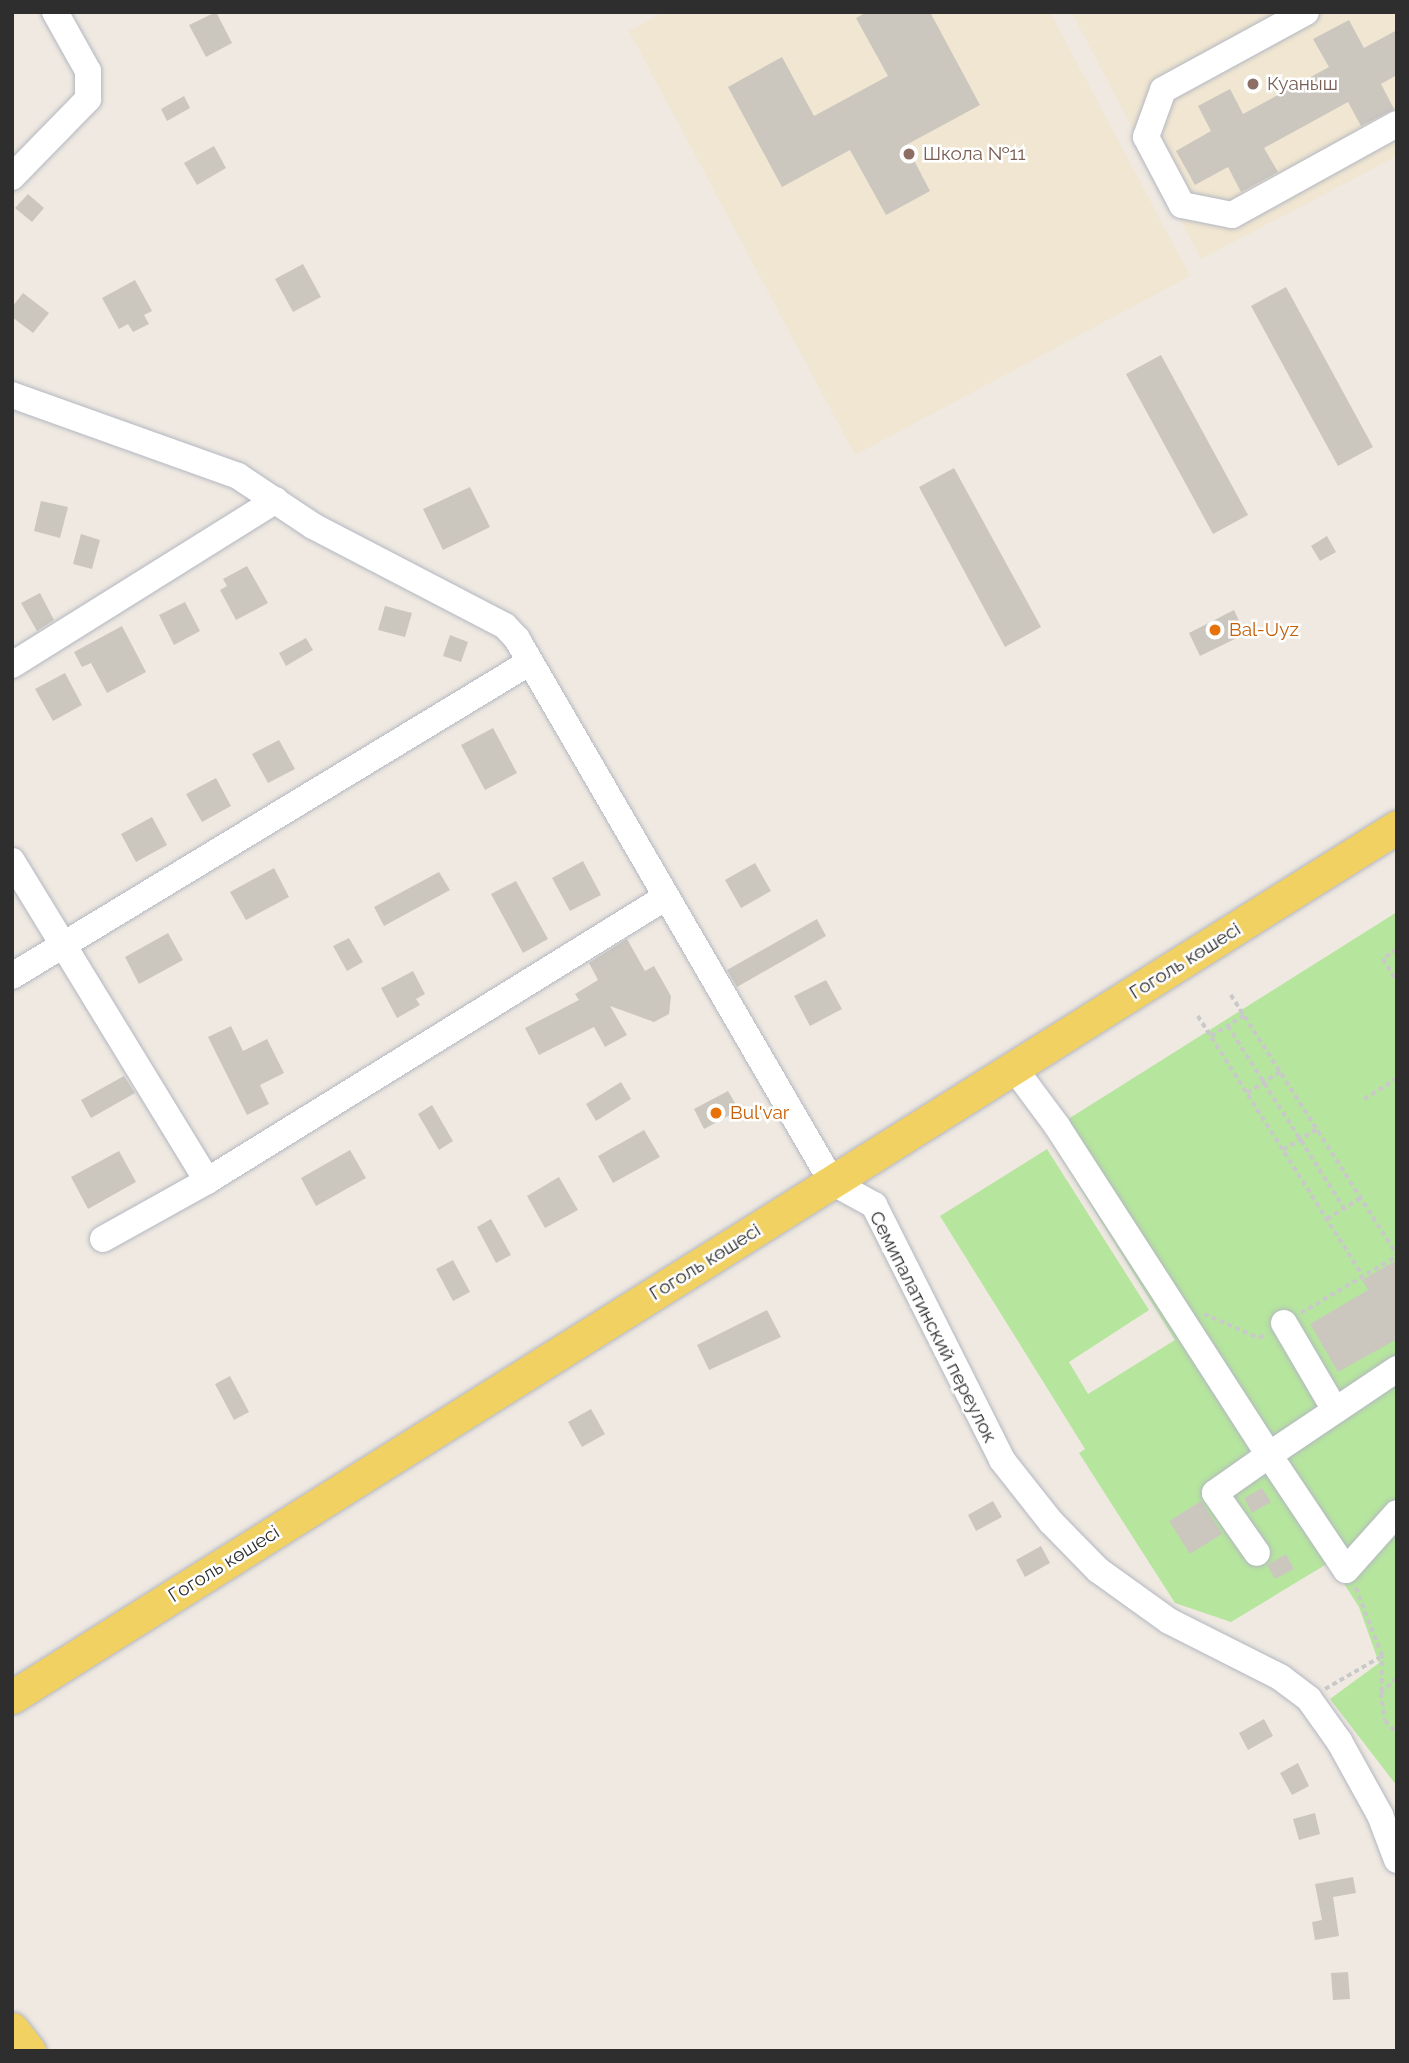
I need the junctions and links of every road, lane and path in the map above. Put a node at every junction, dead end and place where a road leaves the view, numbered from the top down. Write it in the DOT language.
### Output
graph roads {
  1 [pos="55,12"];
  2 [pos="1306,12"];
  3 [pos="1397,124"];
  4 [pos="12,177"];
  5 [pos="12,395"];
  6 [pos="276,500"];
  7 [pos="530,662"];
  8 [pos="12,665"];
  9 [pos="1397,827"];
  10 [pos="12,861"];
  11 [pos="666,897"];
  12 [pos="64,945"];
  13 [pos="1397,950"];
  14 [pos="12,976"];
  15 [pos="1397,981"];
  16 [pos="1231,995"];
  17 [pos="1245,1015"];
  18 [pos="1198,1016"];
  19 [pos="1228,1026"];
  20 [pos="1211,1036"];
  21 [pos="1014,1068"];
  22 [pos="1281,1071"];
  23 [pos="1397,1078"];
  24 [pos="1264,1082"];
  25 [pos="1247,1093"];
  26 [pos="1364,1099"];
  27 [pos="1317,1129"];
  28 [pos="1300,1139"];
  29 [pos="1283,1150"];
  30 [pos="207,1181"];
  31 [pos="832,1182"];
  32 [pos="1361,1198"];
  33 [pos="1344,1208"];
  34 [pos="1327,1219"];
  35 [pos="103,1239"];
  36 [pos="1397,1255"];
  37 [pos="1363,1276"];
  38 [pos="1167,1297"];
  39 [pos="1284,1323"];
  40 [pos="1397,1369"];
  41 [pos="1335,1410"];
  42 [pos="1269,1455"];
  43 [pos="1397,1513"];
  44 [pos="1257,1553"];
  45 [pos="1346,1570"];
  46 [pos="1382,1656"];
  47 [pos="1397,1679"];
  48 [pos="1381,1693"];
  49 [pos="12,1697"];
  50 [pos="1309,1699"];
  51 [pos="1397,1732"];
  52 [pos="1397,1860"];
  53 [pos="12,2029"];
  54 [pos="29,2051"];
  1 -- 4 [label="street"];
  2 -- 3 [label="street"];
  5 -- 6 [label="street"];
  6 -- 7 [label="street"];
  6 -- 8 [label="street"];
  7 -- 11 [label="street"];
  7 -- 12 [label="street"];
  9 -- 21 [label="main road, Гоголь көшесі"];
  10 -- 12 [label="street"];
  11 -- 30 [label="street"];
  11 -- 31 [label="street"];
  12 -- 14 [label="street"];
  12 -- 30 [label="street"];
  13 -- 15 [label="path"];
  16 -- 17 [label="path"];
  17 -- 19 [label="path"];
  17 -- 22 [label="path"];
  18 -- 20 [label="path"];
  19 -- 20 [label="path"];
  19 -- 24 [label="path"];
  20 -- 25 [label="path"];
  21 -- 31 [label="main road, Гоголь көшесі"];
  21 -- 38 [label="street"];
  22 -- 24 [label="path"];
  22 -- 27 [label="path"];
  23 -- 26 [label="path"];
  24 -- 25 [label="path"];
  24 -- 28 [label="path"];
  25 -- 29 [label="path"];
  27 -- 28 [label="path"];
  27 -- 32 [label="path"];
  28 -- 29 [label="path"];
  28 -- 33 [label="path"];
  29 -- 34 [label="path"];
  30 -- 35 [label="street"];
  31 -- 49 [label="main road, Гоголь көшесі"];
  31 -- 50 [label="street, Семипалатинский переулок"];
  32 -- 33 [label="path"];
  32 -- 36 [label="path"];
  33 -- 34 [label="path"];
  34 -- 37 [label="path"];
  36 -- 37 [label="path"];
  37 -- 39 [label="path"];
  38 -- 39 [label="path"];
  38 -- 42 [label="street"];
  39 -- 41 [label="street"];
  40 -- 41 [label="street"];
  41 -- 42 [label="street"];
  42 -- 44 [label="street"];
  42 -- 45 [label="street"];
  43 -- 45 [label="street"];
  45 -- 46 [label="path"];
  46 -- 48 [label="path"];
  46 -- 50 [label="path"];
  47 -- 48 [label="path"];
  48 -- 51 [label="path"];
  50 -- 52 [label="street, Семипалатинский переулок"];
  53 -- 54 [label="main road"];
}
